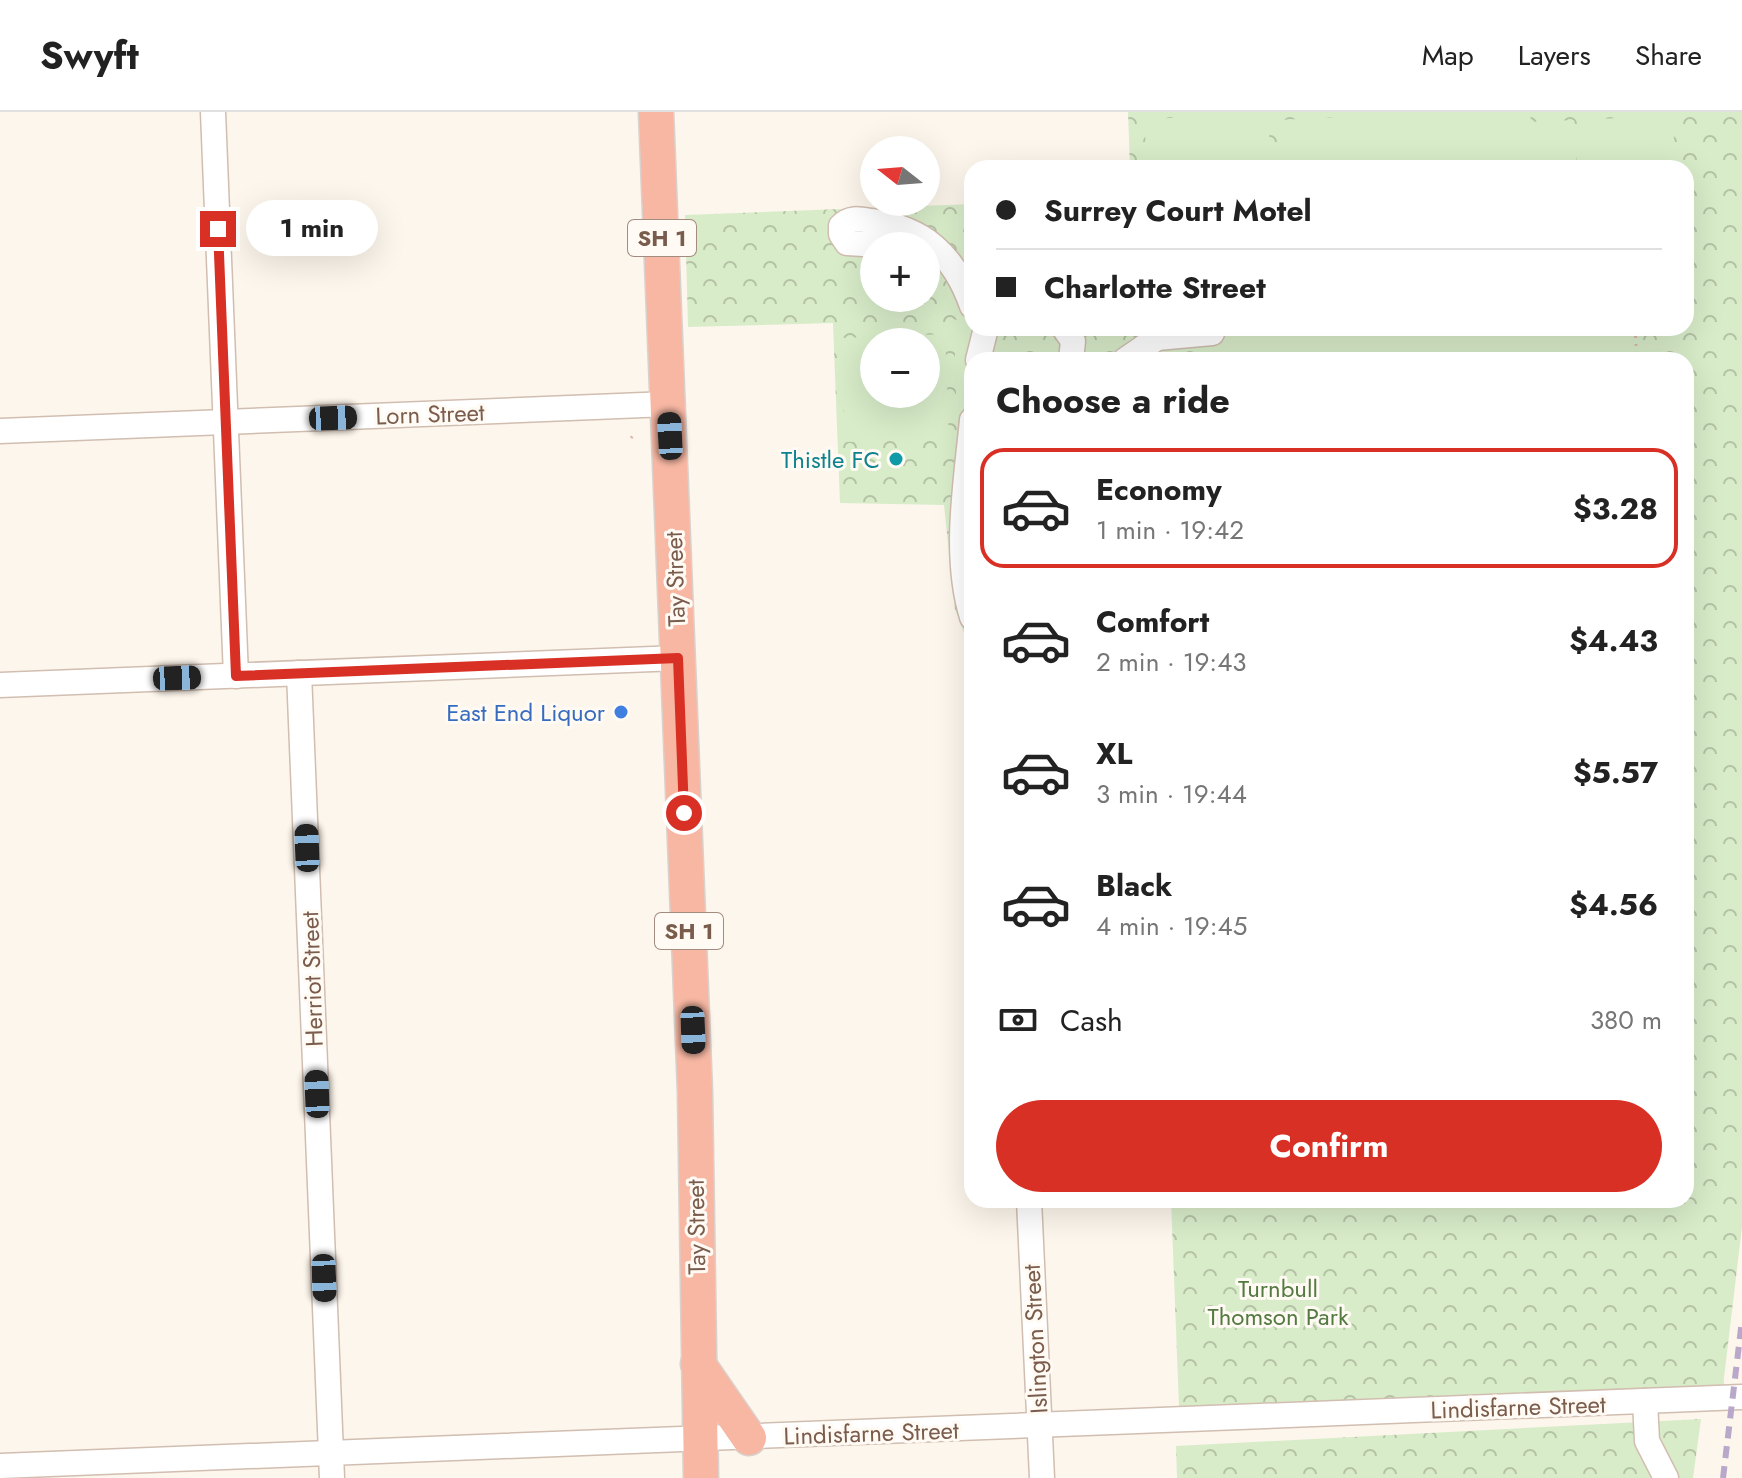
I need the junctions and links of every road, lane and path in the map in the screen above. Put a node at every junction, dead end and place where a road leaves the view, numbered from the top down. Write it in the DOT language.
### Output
graph roads {
  1 [pos="213,112"];
  2 [pos="656,112"];
  3 [pos="910,232"];
  4 [pos="860,244"];
  5 [pos="940,256"];
  6 [pos="940,265"];
  7 [pos="956,276"];
  8 [pos="964,291"];
  9 [pos="1179,336"];
  10 [pos="1137,352"];
  11 [pos="668,404"];
  12 [pos="226,422"];
  13 [pos="0,431"];
  14 [pos="636,432"];
  15 [pos="631,438"];
  16 [pos="678,658"];
  17 [pos="299,673"];
  18 [pos="236,676"];
  19 [pos="0,685"];
  20 [pos="1029,1208"];
  21 [pos="698,1364"];
  22 [pos="1742,1397"];
  23 [pos="1645,1401"];
  24 [pos="1039,1426"];
  25 [pos="749,1438"];
  26 [pos="699,1440"];
  27 [pos="331,1453"];
  28 [pos="0,1466"];
  29 [pos="332,1478"];
  30 [pos="701,1478"];
  31 [pos="1042,1478"];
  32 [pos="1666,1478"];
  1 -- 12 [label="street"];
  2 -- 11 [label="highway, Tay Street / SH 1"];
  3 -- 4 [label="street"];
  5 -- 7 [label="street"];
  6 -- 7 [label="street"];
  7 -- 8 [label="street"];
  9 -- 10 [label="street"];
  11 -- 12 [label="street, Lorn Street"];
  11 -- 16 [label="highway, Tay Street / SH 1"];
  12 -- 13 [label="street, Lorn Street"];
  12 -- 18 [label="street"];
  14 -- 15 [label="path"];
  16 -- 17 [label="street"];
  16 -- 21 [label="highway, Tay Street / SH 1"];
  17 -- 18 [label="street"];
  17 -- 27 [label="street, Herriot Street"];
  18 -- 19 [label="street"];
  20 -- 24 [label="street, Islington Street"];
  21 -- 25 [label="highway"];
  21 -- 26 [label="highway, Tay Street / SH 1"];
  22 -- 23 [label="street, Lindisfarne Street"];
  23 -- 24 [label="street, Lindisfarne Street"];
  23 -- 32 [label="street"];
  24 -- 25 [label="street, Lindisfarne Street"];
  24 -- 31 [label="street, Islington Street"];
  25 -- 26 [label="street, Lindisfarne Street"];
  26 -- 27 [label="street, Lindisfarne Street"];
  26 -- 30 [label="highway, Tay Street / SH 1"];
  27 -- 28 [label="street, Lindisfarne Street"];
  27 -- 29 [label="street, Herriot Street"];
}
